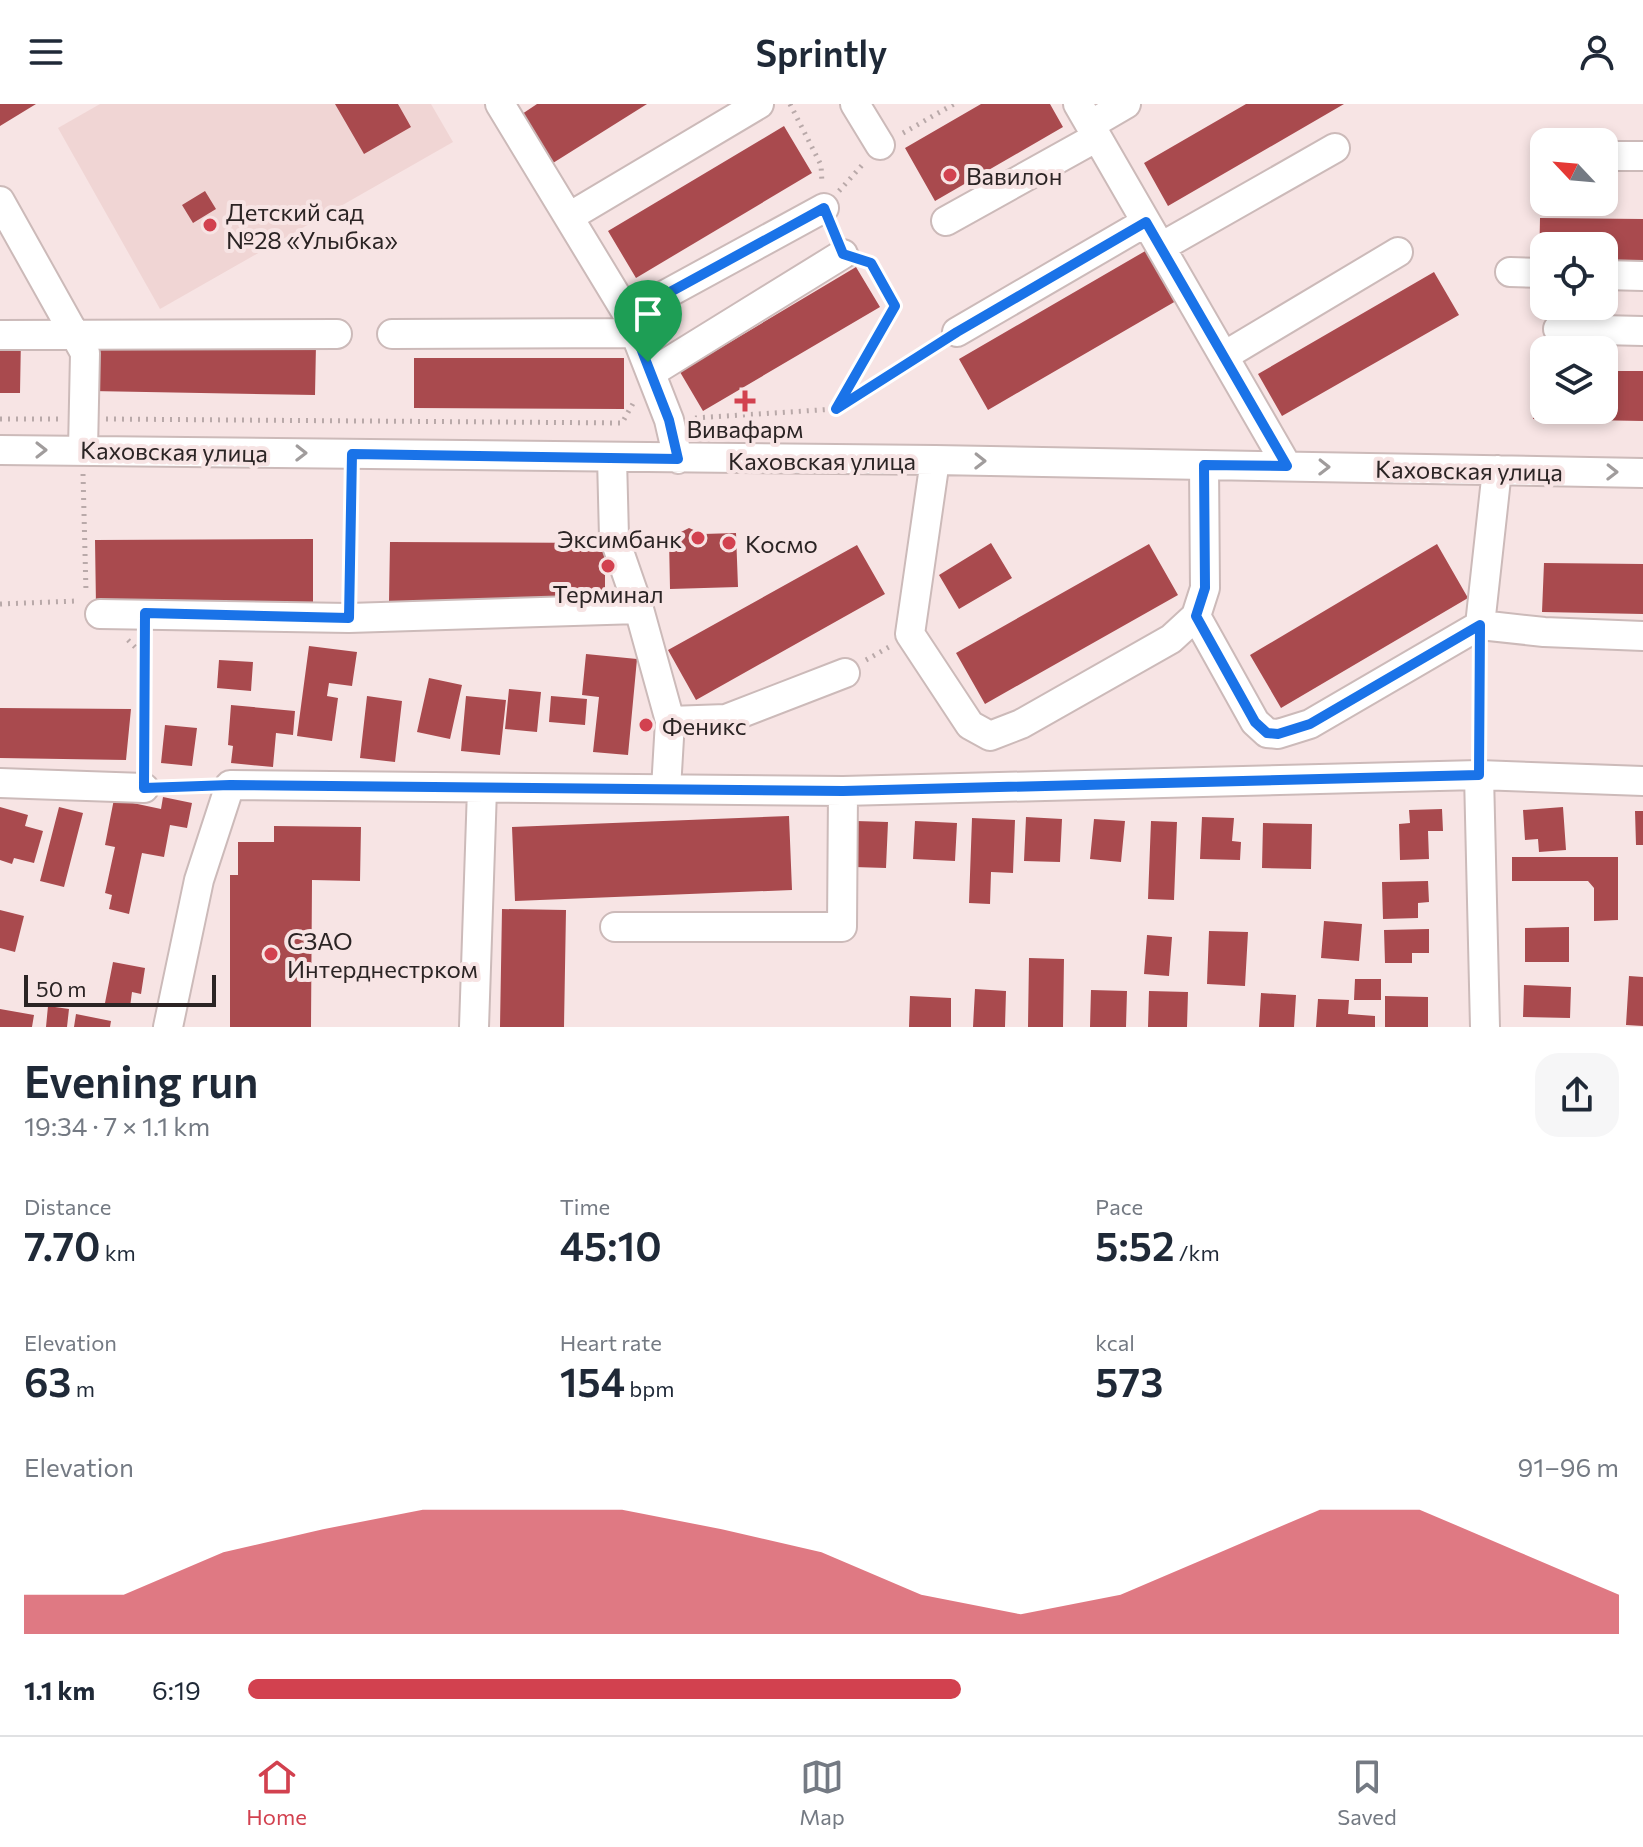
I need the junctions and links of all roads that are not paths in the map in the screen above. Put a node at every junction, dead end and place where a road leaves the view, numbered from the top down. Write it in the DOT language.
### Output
graph roads {
  1 [pos="500,104"];
  2 [pos="759,104"];
  3 [pos="855,104"];
  4 [pos="1126,104"];
  5 [pos="1088,122"];
  6 [pos="880,145"];
  7 [pos="1335,148"];
  8 [pos="1618,156"];
  9 [pos="1643,156"];
  10 [pos="0,201"];
  11 [pos="824,208"];
  12 [pos="569,217"];
  13 [pos="946,221"];
  14 [pos="1146,222"];
  15 [pos="1161,247"];
  16 [pos="1398,252"];
  17 [pos="843,254"];
  18 [pos="1510,272"];
  19 [pos="1530,273"];
  20 [pos="1618,275"];
  21 [pos="1643,276"];
  22 [pos="631,324"];
  23 [pos="1558,329"];
  24 [pos="1643,331"];
  25 [pos="957,332"];
  26 [pos="337,334"];
  27 [pos="392,334"];
  28 [pos="0,335"];
  29 [pos="75,336"];
  30 [pos="1224,356"];
  31 [pos="652,372"];
  32 [pos="0,450"];
  33 [pos="83,450"];
  34 [pos="612,458"];
  35 [pos="678,459"];
  36 [pos="935,460"];
  37 [pos="1204,465"];
  38 [pos="1287,466"];
  39 [pos="1497,470"];
  40 [pos="1643,473"];
  41 [pos="639,609"];
  42 [pos="100,614"];
  43 [pos="1196,616"];
  44 [pos="1480,625"];
  45 [pos="1643,636"];
  46 [pos="845,673"];
  47 [pos="670,721"];
  48 [pos="1479,775"];
  49 [pos="1643,781"];
  50 [pos="0,783"];
  51 [pos="144,788"];
  52 [pos="482,789"];
  53 [pos="666,789"];
  54 [pos="843,791"];
  55 [pos="615,927"];
  56 [pos="168,1027"];
  57 [pos="474,1027"];
  58 [pos="1485,1027"];
  1 -- 12 [label="street"];
  2 -- 12 [label="street"];
  3 -- 6 [label="street"];
  4 -- 5 [label="street"];
  5 -- 13 [label="street"];
  5 -- 14 [label="street"];
  7 -- 15 [label="street"];
  8 -- 9 [label="street"];
  10 -- 29 [label="street"];
  11 -- 22 [label="street"];
  12 -- 22 [label="street"];
  14 -- 15 [label="street"];
  14 -- 25 [label="street"];
  15 -- 30 [label="street"];
  16 -- 30 [label="street"];
  17 -- 31 [label="street"];
  18 -- 19 [label="street"];
  20 -- 21 [label="street"];
  22 -- 27 [label="street"];
  22 -- 31 [label="street"];
  23 -- 24 [label="street"];
  26 -- 29 [label="street"];
  28 -- 29 [label="street"];
  29 -- 33 [label="street"];
  30 -- 38 [label="street"];
  31 -- 35 [label="street"];
  32 -- 33 [label="street, Каховская улица, one-way"];
  33 -- 34 [label="street, Каховская улица, one-way"];
  34 -- 35 [label="street, Каховская улица"];
  34 -- 41 [label="street"];
  35 -- 36 [label="street, Каховская улица"];
  36 -- 37 [label="street, Каховская улица, one-way"];
  36 -- 43 [label="street"];
  37 -- 38 [label="street, Каховская улица"];
  37 -- 43 [label="street"];
  38 -- 39 [label="street, Каховская улица, one-way"];
  39 -- 40 [label="street, Каховская улица, one-way"];
  39 -- 44 [label="street"];
  41 -- 42 [label="street"];
  41 -- 47 [label="street"];
  43 -- 44 [label="street"];
  44 -- 45 [label="street"];
  46 -- 47 [label="street"];
  47 -- 53 [label="street"];
  48 -- 49 [label="street"];
  48 -- 54 [label="street"];
  48 -- 58 [label="street"];
  50 -- 51 [label="street"];
  52 -- 53 [label="street"];
  52 -- 56 [label="street"];
  52 -- 57 [label="street"];
  53 -- 54 [label="street"];
  54 -- 55 [label="street"];
}
